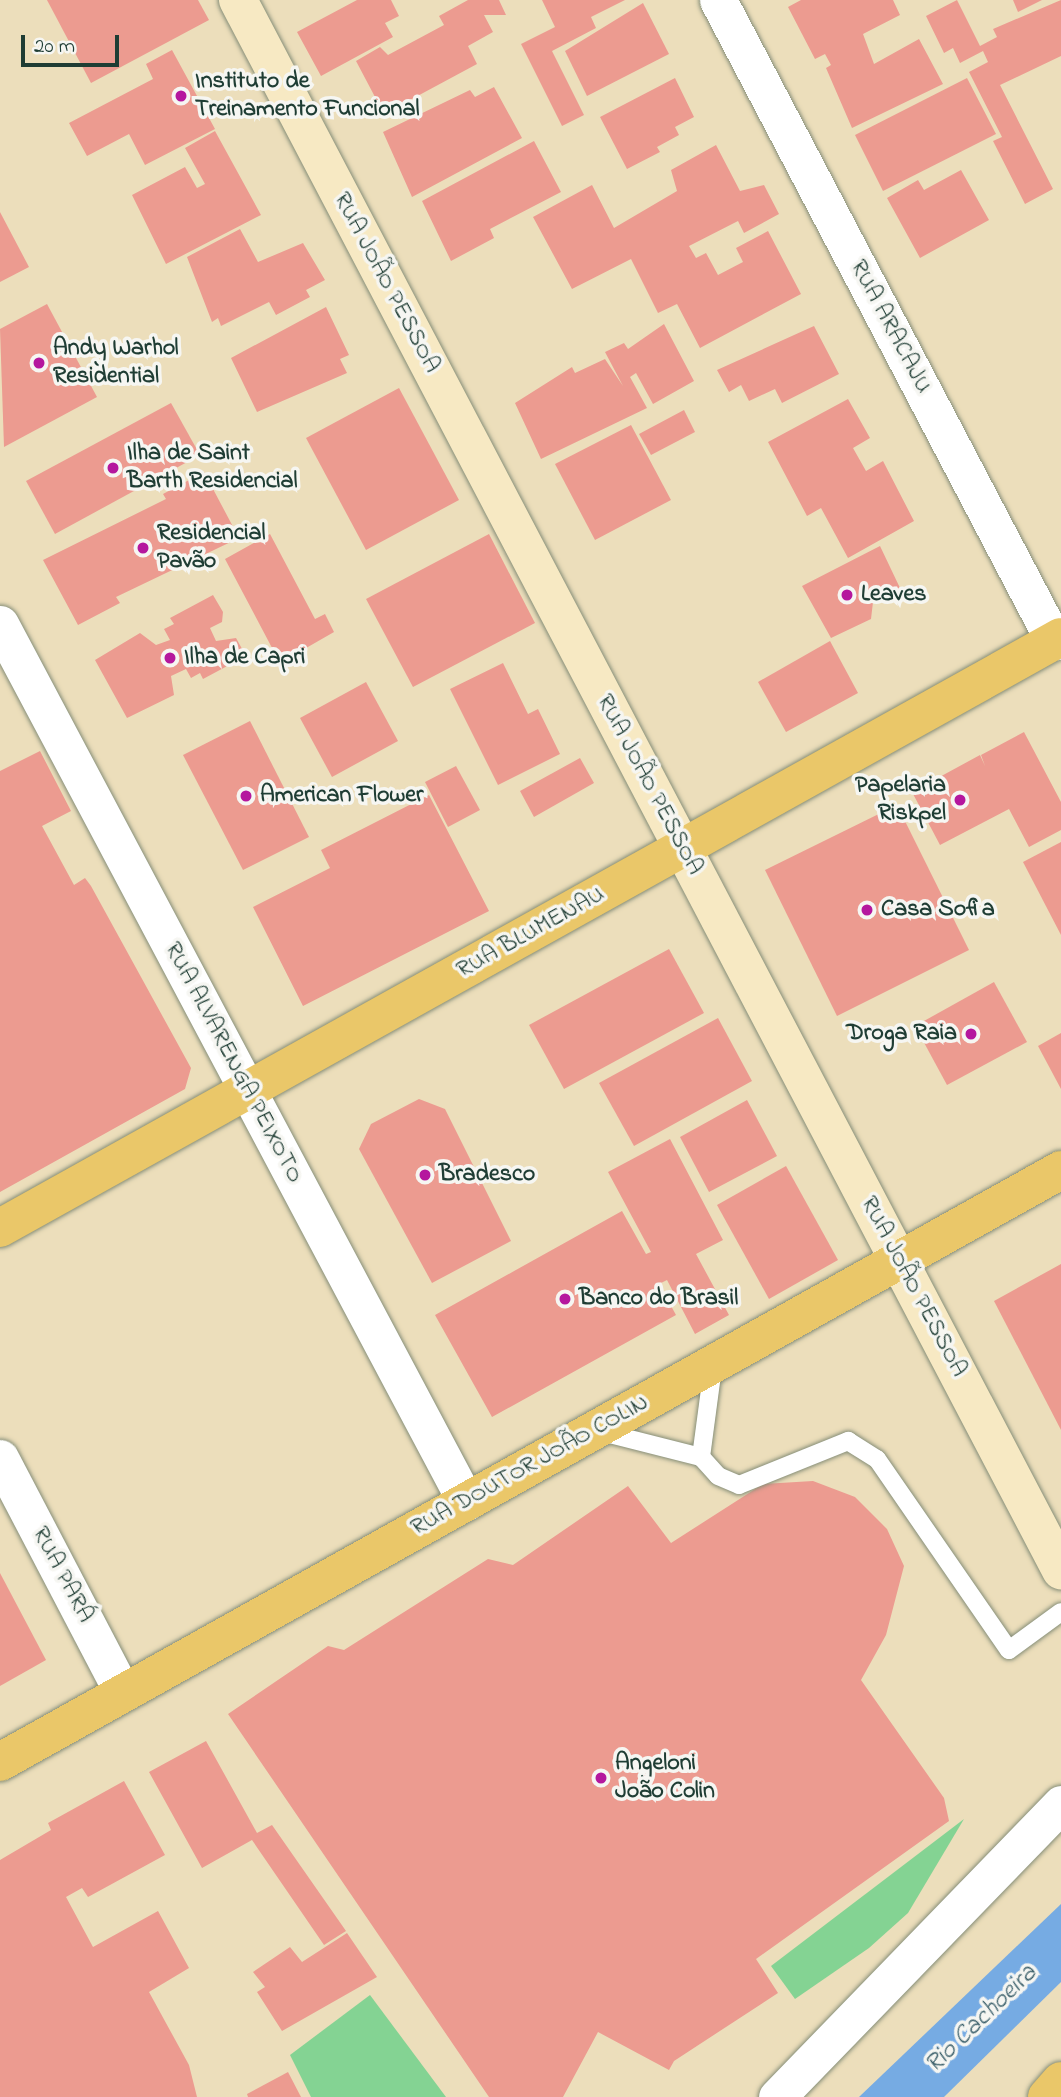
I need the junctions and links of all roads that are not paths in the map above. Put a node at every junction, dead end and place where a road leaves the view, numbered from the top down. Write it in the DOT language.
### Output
graph roads {
  1 [pos="238,0"];
  2 [pos="719,0"];
  3 [pos="0,624"];
  4 [pos="1059,644"];
  5 [pos="682,848"];
  6 [pos="248,1090"];
  7 [pos="1061,1170"];
  8 [pos="0,1228"];
  9 [pos="898,1260"];
  10 [pos="713,1363"];
  11 [pos="595,1430"];
  12 [pos="701,1457"];
  13 [pos="0,1458"];
  14 [pos="466,1502"];
  15 [pos="1052,1533"];
  16 [pos="1061,1570"];
  17 [pos="1061,1612"];
  18 [pos="123,1693"];
  19 [pos="0,1762"];
  20 [pos="1061,1804"];
  21 [pos="1061,2081"];
  22 [pos="777,2097"];
  23 [pos="1047,2097"];
  1 -- 5 [label="street, RUA JOÃO PESSOA"];
  2 -- 4 [label="street, RUA ARACAJU"];
  3 -- 6 [label="street, RUA ALVARENGA PEIXOTO"];
  4 -- 5 [label="main road, RUA BLUMENAU"];
  5 -- 6 [label="main road, RUA BLUMENAU"];
  5 -- 9 [label="street, RUA JOÃO PESSOA"];
  6 -- 8 [label="main road, RUA BLUMENAU"];
  6 -- 14 [label="street, RUA ALVARENGA PEIXOTO"];
  7 -- 9 [label="main road, RUA DOUTOR JOÃO COLIN"];
  9 -- 10 [label="main road, RUA DOUTOR JOÃO COLIN"];
  9 -- 15 [label="street, RUA JOÃO PESSOA"];
  10 -- 11 [label="main road, RUA DOUTOR JOÃO COLIN"];
  10 -- 12 [label="lane"];
  11 -- 12 [label="lane"];
  11 -- 14 [label="main road, RUA DOUTOR JOÃO COLIN"];
  12 -- 17 [label="lane"];
  13 -- 18 [label="street, RUA PARÁ"];
  14 -- 18 [label="main road, RUA DOUTOR JOÃO COLIN"];
  15 -- 16 [label="street, RUA JOÃO PESSOA"];
  18 -- 19 [label="main road, RUA DOUTOR JOÃO COLIN"];
  20 -- 22 [label="street"];
  21 -- 23 [label="main road"];
}
